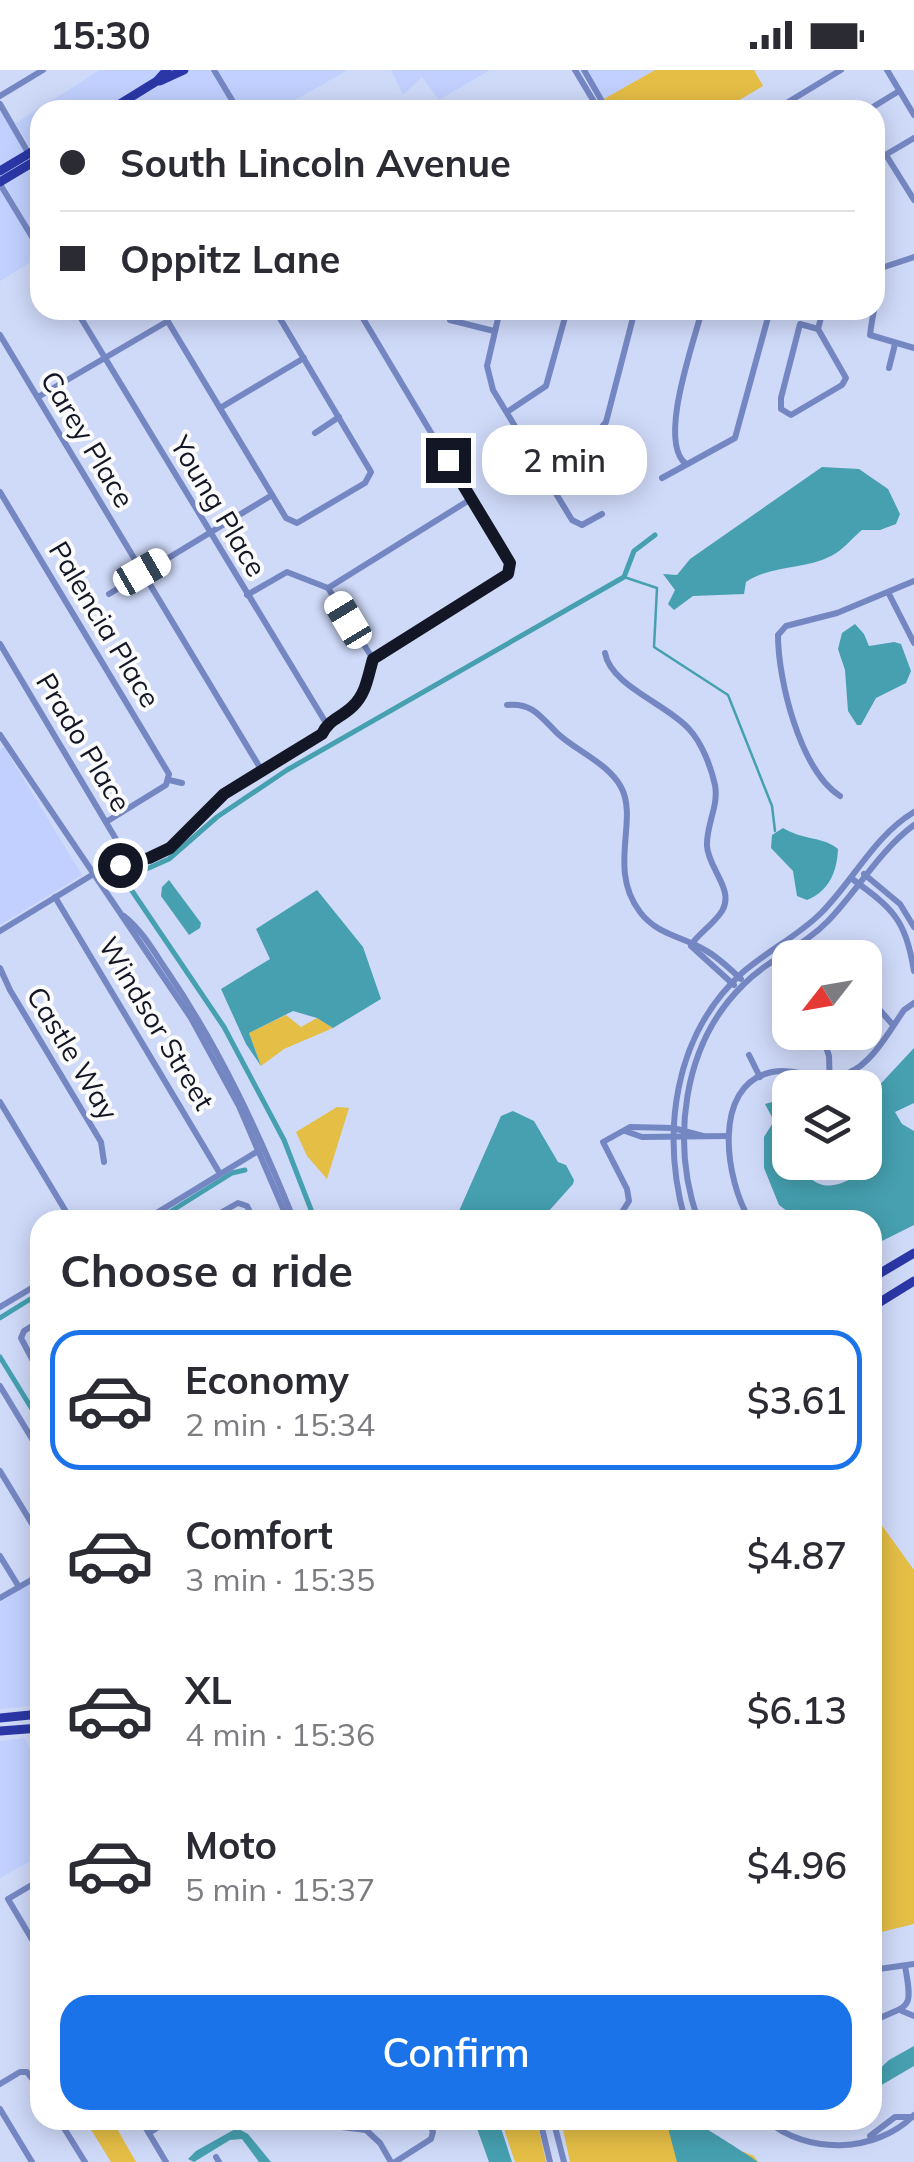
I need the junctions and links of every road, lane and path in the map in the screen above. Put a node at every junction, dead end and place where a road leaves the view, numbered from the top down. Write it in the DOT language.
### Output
graph roads {
  1 [pos="43,70"];
  2 [pos="167,70"];
  3 [pos="184,70"];
  4 [pos="214,70"];
  5 [pos="575,70"];
  6 [pos="584,70"];
  7 [pos="841,70"];
  8 [pos="887,70"];
  9 [pos="157,81"];
  10 [pos="900,90"];
  11 [pos="0,96"];
  12 [pos="133,100"];
  13 [pos="232,100"];
  14 [pos="593,100"];
  15 [pos="601,100"];
  16 [pos="792,100"];
  17 [pos="884,100"];
  18 [pos="0,104"];
  19 [pos="914,115"];
  20 [pos="914,138"];
  21 [pos="29,154"];
  22 [pos="886,155"];
  23 [pos="30,164"];
  24 [pos="0,171"];
  25 [pos="12,174"];
  26 [pos="0,183"];
  27 [pos="914,200"];
  28 [pos="28,231"];
  29 [pos="30,234"];
  30 [pos="914,257"];
  31 [pos="885,267"];
  32 [pos="82,320"];
  33 [pos="281,320"];
  34 [pos="364,320"];
  35 [pos="450,320"];
  36 [pos="497,320"];
  37 [pos="564,320"];
  38 [pos="632,320"];
  39 [pos="700,320"];
  40 [pos="767,320"];
  41 [pos="820,320"];
  42 [pos="874,320"];
  43 [pos="168,321"];
  44 [pos="818,329"];
  45 [pos="494,331"];
  46 [pos="0,335"];
  47 [pos="894,344"];
  48 [pos="914,348"];
  49 [pos="104,358"];
  50 [pos="304,358"];
  51 [pos="888,368"];
  52 [pos="38,397"];
  53 [pos="220,408"];
  54 [pos="506,412"];
  55 [pos="340,418"];
  56 [pos="315,433"];
  57 [pos="686,464"];
  58 [pos="540,467"];
  59 [pos="662,478"];
  60 [pos="0,492"];
  61 [pos="272,495"];
  62 [pos="471,499"];
  63 [pos="8,506"];
  64 [pos="0,511"];
  65 [pos="602,514"];
  66 [pos="209,532"];
  67 [pos="142,572"];
  68 [pos="914,581"];
  69 [pos="328,588"];
  70 [pos="109,594"];
  71 [pos="889,594"];
  72 [pos="246,595"];
  73 [pos="914,643"];
  74 [pos="0,644"];
  75 [pos="605,653"];
  76 [pos="373,659"];
  77 [pos="507,704"];
  78 [pos="327,724"];
  79 [pos="0,727"];
  80 [pos="2,739"];
  81 [pos="262,771"];
  82 [pos="169,780"];
  83 [pos="182,783"];
  84 [pos="840,796"];
  85 [pos="914,812"];
  86 [pos="106,822"];
  87 [pos="914,824"];
  88 [pos="127,863"];
  89 [pos="858,870"];
  90 [pos="92,875"];
  91 [pos="866,875"];
  92 [pos="851,878"];
  93 [pos="859,884"];
  94 [pos="55,898"];
  95 [pos="914,926"];
  96 [pos="0,931"];
  97 [pos="690,945"];
  98 [pos="0,968"];
  99 [pos="914,970"];
  100 [pos="738,983"];
  101 [pos="914,1003"];
  102 [pos="882,1013"];
  103 [pos="893,1025"];
  104 [pos="749,1055"];
  105 [pos="854,1070"];
  106 [pos="772,1074"];
  107 [pos="760,1077"];
  108 [pos="0,1102"];
  109 [pos="651,1127"];
  110 [pos="625,1131"];
  111 [pos="678,1134"];
  112 [pos="728,1136"];
  113 [pos="650,1137"];
  114 [pos="262,1148"];
  115 [pos="104,1162"];
  116 [pos="220,1172"];
  117 [pos="65,1210"];
  118 [pos="161,1210"];
  119 [pos="224,1210"];
  120 [pos="249,1210"];
  121 [pos="287,1210"];
  122 [pos="623,1210"];
  123 [pos="682,1210"];
  124 [pos="695,1210"];
  125 [pos="746,1210"];
  126 [pos="914,1253"];
  127 [pos="882,1272"];
  128 [pos="914,1282"];
  129 [pos="30,1289"];
  130 [pos="882,1301"];
  131 [pos="0,1307"];
  132 [pos="30,1327"];
  133 [pos="30,1356"];
  134 [pos="0,1386"];
  135 [pos="30,1436"];
  136 [pos="0,1471"];
  137 [pos="30,1520"];
  138 [pos="0,1556"];
  139 [pos="30,1580"];
  140 [pos="19,1587"];
  141 [pos="0,1598"];
  142 [pos="30,1716"];
  143 [pos="1,1723"];
  144 [pos="30,1727"];
  145 [pos="30,1886"];
  146 [pos="30,1935"];
  147 [pos="910,1965"];
  148 [pos="882,1969"];
  149 [pos="912,1998"];
  150 [pos="902,2012"];
  151 [pos="914,2016"];
  152 [pos="882,2019"];
  153 [pos="30,2076"];
  154 [pos="0,2084"];
  155 [pos="0,2109"];
  156 [pos="913,2116"];
  157 [pos="882,2126"];
  158 [pos="65,2130"];
  159 [pos="147,2130"];
  160 [pos="154,2130"];
  161 [pos="366,2130"];
  162 [pos="430,2130"];
  163 [pos="542,2130"];
  164 [pos="554,2130"];
  165 [pos="780,2130"];
  166 [pos="877,2130"];
  167 [pos="149,2133"];
  168 [pos="866,2139"];
  169 [pos="32,2162"];
  170 [pos="84,2162"];
  171 [pos="166,2162"];
  172 [pos="393,2162"];
  173 [pos="550,2162"];
  174 [pos="564,2162"];
  1 -- 11 [label="street"];
  2 -- 9 [label="main road"];
  3 -- 9 [label="main road"];
  4 -- 13 [label="street"];
  5 -- 14 [label="street"];
  6 -- 15 [label="street"];
  7 -- 16 [label="street"];
  8 -- 10 [label="street"];
  9 -- 12 [label="main road"];
  10 -- 17 [label="street"];
  10 -- 19 [label="street"];
  18 -- 21 [label="street"];
  20 -- 22 [label="street"];
  21 -- 24 [label="main road"];
  21 -- 25 [label="main road"];
  22 -- 27 [label="street"];
  23 -- 25 [label="main road"];
  25 -- 26 [label="main road"];
  26 -- 28 [label="street"];
  28 -- 29 [label="street"];
  30 -- 31 [label="street"];
  32 -- 49 [label="street, Young Place"];
  33 -- 50 [label="street"];
  34 -- 62 [label="street"];
  35 -- 45 [label="street"];
  36 -- 45 [label="street"];
  37 -- 54 [label="street"];
  38 -- 58 [label="street"];
  39 -- 57 [label="street"];
  40 -- 57 [label="street"];
  41 -- 44 [label="street"];
  42 -- 47 [label="street"];
  43 -- 49 [label="street"];
  43 -- 53 [label="street"];
  44 -- 44 [label="street"];
  45 -- 54 [label="street"];
  46 -- 52 [label="street, Carey Place"];
  47 -- 48 [label="street"];
  47 -- 51 [label="street"];
  49 -- 52 [label="street"];
  49 -- 66 [label="street, Young Place"];
  50 -- 53 [label="street"];
  50 -- 55 [label="street"];
  52 -- 67 [label="street, Carey Place"];
  53 -- 61 [label="street"];
  54 -- 58 [label="street"];
  55 -- 56 [label="street"];
  55 -- 61 [label="street"];
  57 -- 59 [label="street"];
  58 -- 65 [label="street"];
  60 -- 63 [label="street, Palencia Place"];
  61 -- 66 [label="street"];
  62 -- 69 [label="street"];
  62 -- 76 [label="street"];
  63 -- 64 [label="street"];
  63 -- 82 [label="street, Palencia Place"];
  66 -- 67 [label="street"];
  66 -- 72 [label="street, Young Place"];
  67 -- 70 [label="street"];
  67 -- 81 [label="street, Carey Place"];
  68 -- 71 [label="street"];
  69 -- 72 [label="street"];
  69 -- 76 [label="street"];
  71 -- 73 [label="street"];
  71 -- 84 [label="street"];
  72 -- 78 [label="street, Young Place"];
  74 -- 86 [label="street, Prado Place"];
  75 -- 97 [label="street"];
  76 -- 78 [label="street"];
  77 -- 97 [label="street"];
  78 -- 81 [label="street"];
  79 -- 80 [label="street"];
  80 -- 90 [label="street"];
  81 -- 88 [label="street"];
  82 -- 83 [label="street"];
  82 -- 86 [label="street"];
  85 -- 89 [label="street"];
  86 -- 88 [label="street, Prado Place"];
  87 -- 91 [label="street"];
  88 -- 90 [label="street"];
  89 -- 91 [label="street"];
  89 -- 92 [label="street"];
  90 -- 94 [label="street"];
  90 -- 114 [label="street"];
  91 -- 93 [label="street"];
  91 -- 95 [label="street"];
  92 -- 93 [label="street"];
  92 -- 100 [label="street"];
  93 -- 99 [label="street"];
  93 -- 100 [label="street"];
  94 -- 96 [label="street"];
  94 -- 116 [label="street, Windsor Street"];
  97 -- 100 [label="street"];
  98 -- 115 [label="street, Castle Way"];
  100 -- 111 [label="street"];
  101 -- 103 [label="street"];
  102 -- 103 [label="street"];
  103 -- 105 [label="street"];
  104 -- 107 [label="street"];
  106 -- 107 [label="street"];
  107 -- 112 [label="street"];
  108 -- 117 [label="street"];
  109 -- 110 [label="street"];
  109 -- 111 [label="street"];
  109 -- 113 [label="street"];
  110 -- 113 [label="street"];
  110 -- 122 [label="street"];
  111 -- 112 [label="street"];
  111 -- 113 [label="street"];
  111 -- 123 [label="street"];
  111 -- 124 [label="street"];
  112 -- 125 [label="street"];
  114 -- 116 [label="street"];
  114 -- 121 [label="street"];
  116 -- 118 [label="street"];
  119 -- 120 [label="street"];
  126 -- 127 [label="main road"];
  128 -- 130 [label="main road"];
  129 -- 131 [label="street"];
  132 -- 133 [label="street"];
  134 -- 135 [label="street"];
  136 -- 137 [label="street"];
  138 -- 140 [label="street"];
  139 -- 140 [label="street"];
  140 -- 141 [label="street"];
  142 -- 143 [label="main road"];
  143 -- 144 [label="main road"];
  145 -- 146 [label="street"];
  147 -- 148 [label="street"];
  147 -- 149 [label="street"];
  149 -- 150 [label="street"];
  150 -- 151 [label="street"];
  150 -- 152 [label="street"];
  153 -- 154 [label="street"];
  155 -- 169 [label="street"];
  156 -- 157 [label="street"];
  156 -- 168 [label="street"];
  158 -- 170 [label="street"];
  159 -- 167 [label="street"];
  160 -- 167 [label="street"];
  161 -- 172 [label="street"];
  162 -- 172 [label="street"];
  163 -- 173 [label="street"];
  164 -- 174 [label="street"];
  165 -- 168 [label="street"];
  166 -- 168 [label="street"];
  167 -- 171 [label="street"];
}
